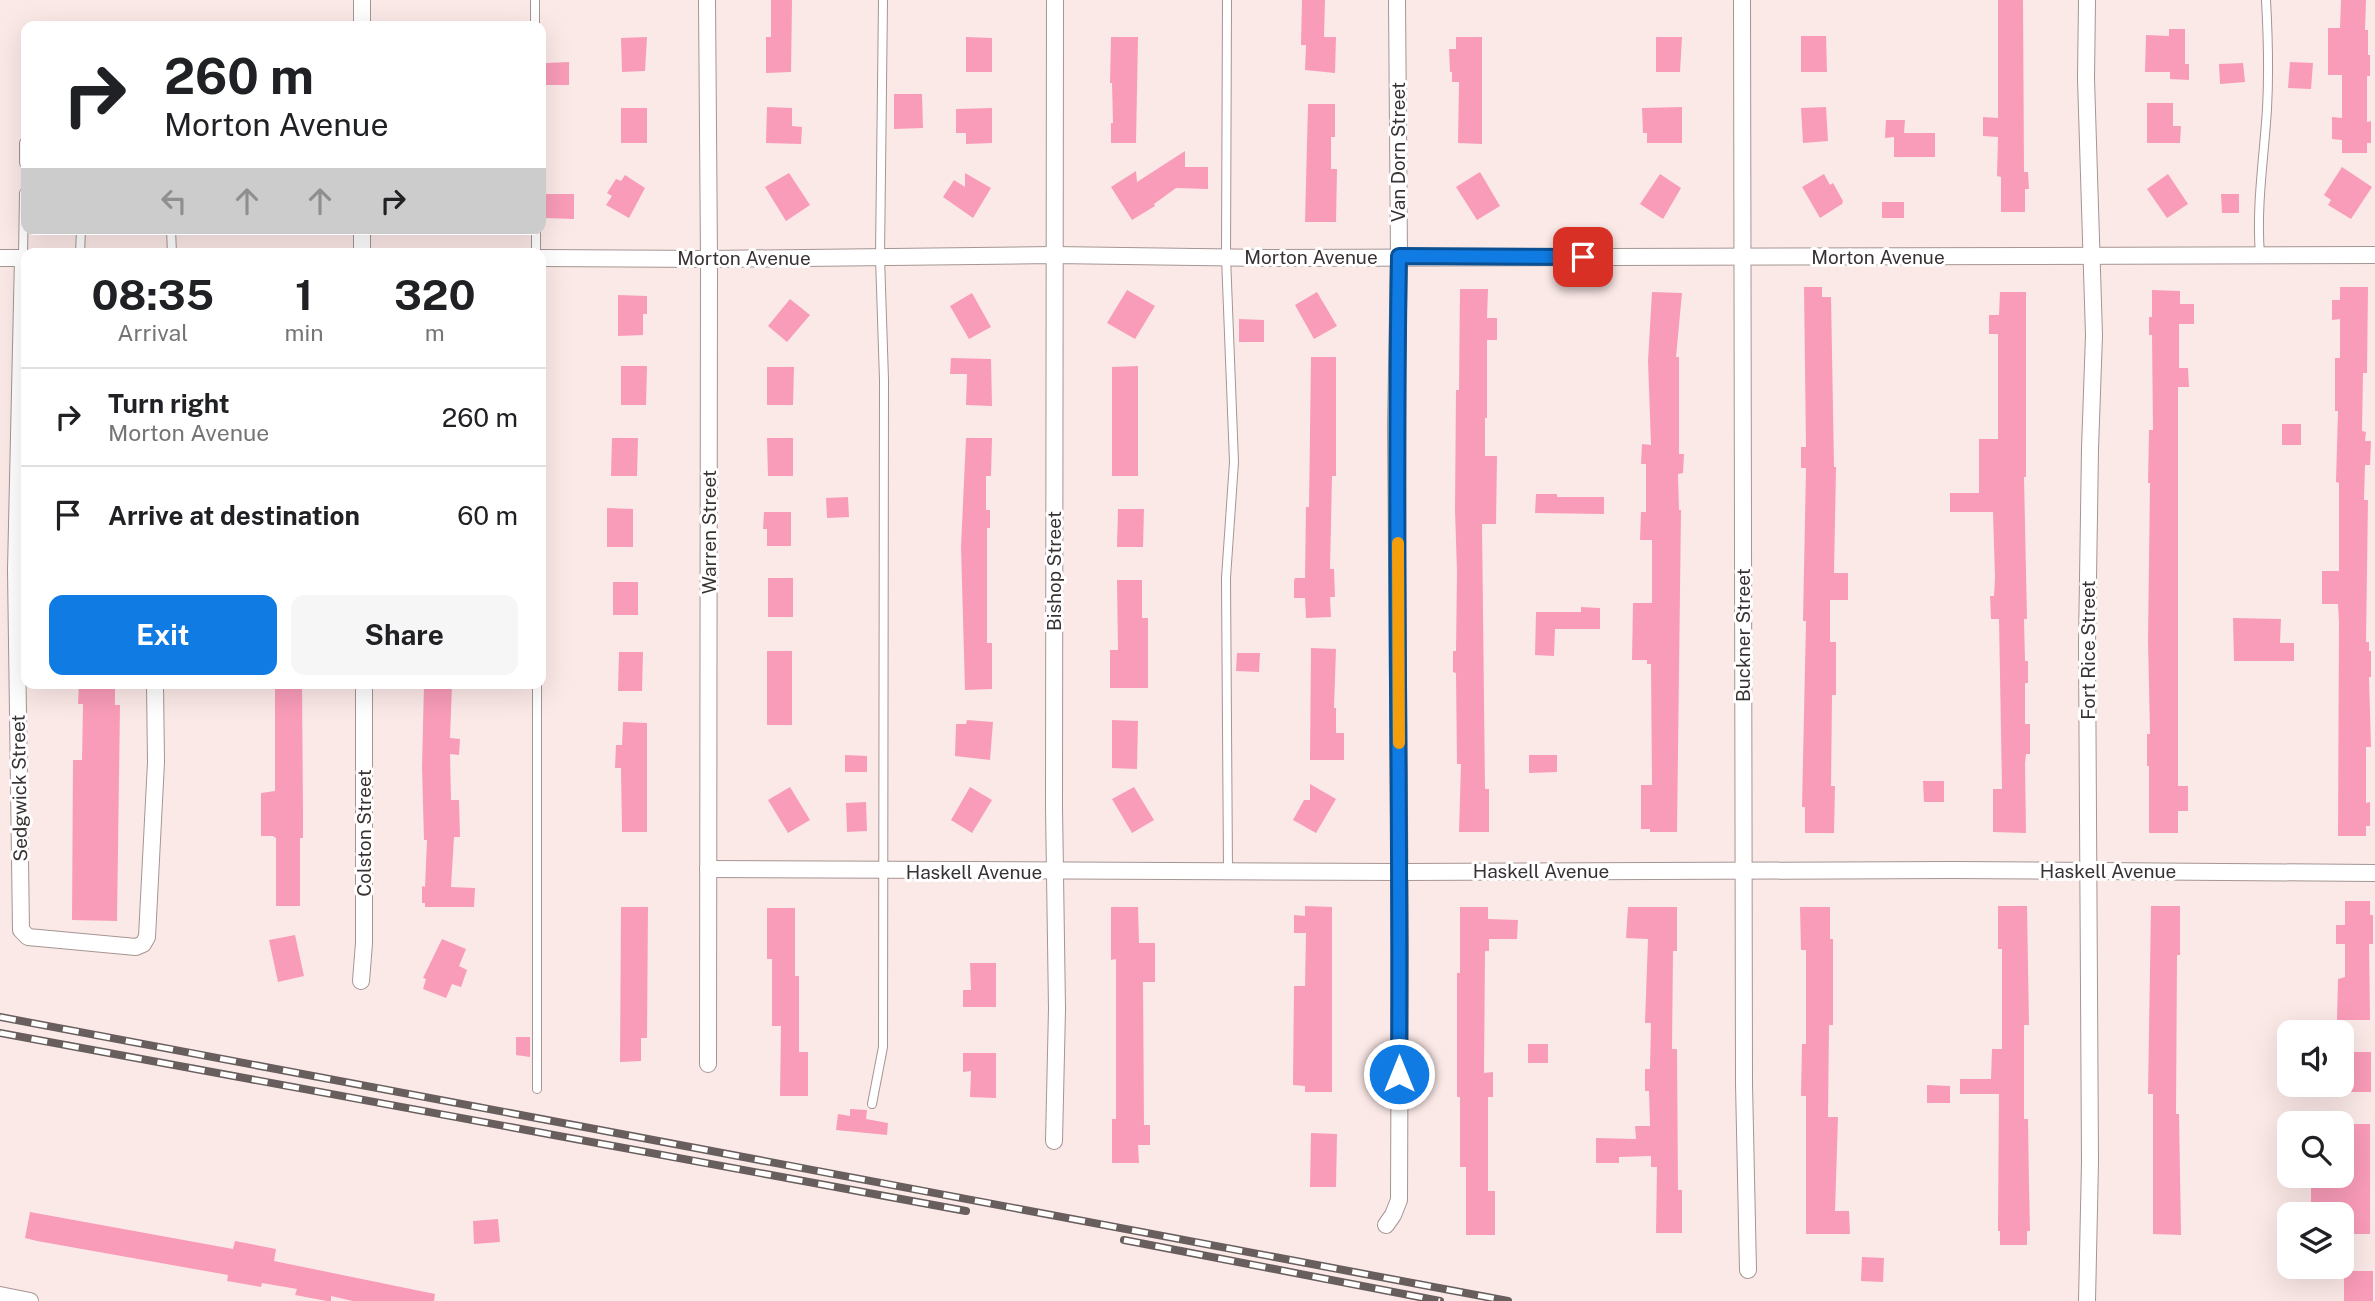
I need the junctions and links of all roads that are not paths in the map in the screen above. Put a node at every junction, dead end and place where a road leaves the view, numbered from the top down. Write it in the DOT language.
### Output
graph roads {
  1 [pos="362,0"];
  2 [pos="535,0"];
  3 [pos="707,0"];
  4 [pos="883,0"];
  5 [pos="1055,0"];
  6 [pos="1227,0"];
  7 [pos="1397,0"];
  8 [pos="1742,0"];
  9 [pos="2087,0"];
  10 [pos="2266,0"];
  11 [pos="362,21"];
  12 [pos="536,21"];
  13 [pos="1054,255"];
  14 [pos="2375,255"];
  15 [pos="1399,256"];
  16 [pos="2093,256"];
  17 [pos="2260,256"];
  18 [pos="880,257"];
  19 [pos="1226,257"];
  20 [pos="1742,257"];
  21 [pos="0,258"];
  22 [pos="21,258"];
  23 [pos="546,258"];
  24 [pos="709,259"];
  25 [pos="21,464"];
  26 [pos="155,689"];
  27 [pos="364,689"];
  28 [pos="537,689"];
  29 [pos="708,869"];
  30 [pos="2088,871"];
  31 [pos="881,872"];
  32 [pos="1055,872"];
  33 [pos="1228,872"];
  34 [pos="1400,872"];
  35 [pos="1744,872"];
  36 [pos="2375,873"];
  37 [pos="361,981"];
  38 [pos="708,1064"];
  39 [pos="537,1089"];
  40 [pos="873,1104"];
  41 [pos="1054,1142"];
  42 [pos="1386,1225"];
  43 [pos="1748,1270"];
  44 [pos="0,1295"];
  45 [pos="30,1301"];
  46 [pos="2087,1301"];
  1 -- 11 [label="street"];
  2 -- 12 [label="lane"];
  3 -- 24 [label="street, Warren Street"];
  4 -- 18 [label="lane"];
  5 -- 13 [label="street, Bishop Street"];
  6 -- 19 [label="lane"];
  7 -- 15 [label="street, Van Dorn Street"];
  8 -- 20 [label="street, Buckner Street"];
  9 -- 16 [label="street, Fort Rice Street"];
  10 -- 17 [label="lane"];
  13 -- 18 [label="street, Morton Avenue"];
  13 -- 19 [label="street, Morton Avenue"];
  13 -- 32 [label="street, Bishop Street"];
  14 -- 17 [label="street, Morton Avenue"];
  15 -- 19 [label="street, Morton Avenue"];
  15 -- 20 [label="street, Morton Avenue"];
  15 -- 34 [label="street, Van Dorn Street"];
  16 -- 17 [label="street, Morton Avenue"];
  16 -- 20 [label="street, Morton Avenue"];
  16 -- 30 [label="street, Fort Rice Street"];
  18 -- 24 [label="street, Morton Avenue"];
  18 -- 31 [label="lane"];
  19 -- 33 [label="lane"];
  20 -- 35 [label="street, Buckner Street"];
  21 -- 22 [label="street"];
  23 -- 24 [label="street, Morton Avenue"];
  24 -- 29 [label="street, Warren Street"];
  25 -- 26 [label="street, Sedgwick Street"];
  27 -- 37 [label="street, Colston Street"];
  28 -- 39 [label="lane"];
  29 -- 31 [label="street, Haskell Avenue"];
  29 -- 38 [label="street, Warren Street"];
  30 -- 35 [label="street, Haskell Avenue"];
  30 -- 36 [label="street, Haskell Avenue"];
  30 -- 46 [label="street, Fort Rice Street"];
  31 -- 32 [label="street, Haskell Avenue"];
  31 -- 40 [label="lane"];
  32 -- 33 [label="street, Haskell Avenue"];
  32 -- 41 [label="street, Bishop Street"];
  33 -- 34 [label="street, Haskell Avenue"];
  34 -- 35 [label="street, Haskell Avenue"];
  34 -- 42 [label="street, Van Dorn Street"];
  35 -- 43 [label="street, Buckner Street"];
  44 -- 45 [label="street"];
}
